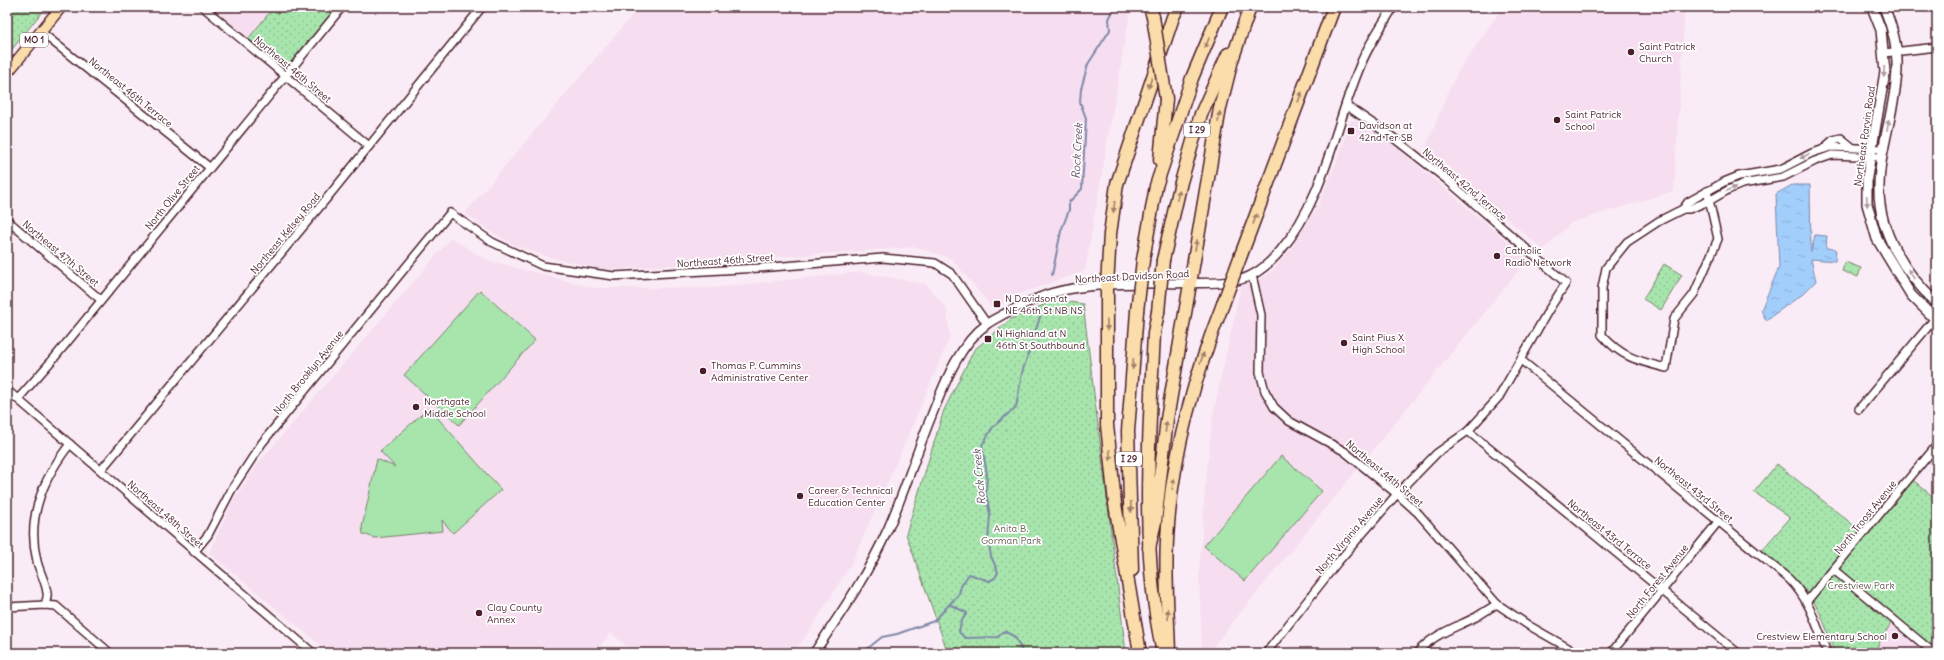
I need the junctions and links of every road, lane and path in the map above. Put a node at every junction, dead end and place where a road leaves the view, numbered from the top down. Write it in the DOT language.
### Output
graph roads {
  1 [pos="61,7"];
  2 [pos="203,7"];
  3 [pos="342,7"];
  4 [pos="482,7"];
  5 [pos="1178,7"];
  6 [pos="1222,7"];
  7 [pos="1249,7"];
  8 [pos="1334,7"];
  9 [pos="1393,7"];
  10 [pos="1873,7"];
  11 [pos="1884,7"];
  12 [pos="1151,12"];
  13 [pos="40,32"];
  14 [pos="1937,47"];
  15 [pos="1896,52"];
  16 [pos="1884,53"];
  17 [pos="7,73"];
  18 [pos="285,76"];
  19 [pos="1346,106"];
  20 [pos="369,146"];
  21 [pos="1850,147"];
  22 [pos="1872,151"];
  23 [pos="1884,153"];
  24 [pos="1847,155"];
  25 [pos="209,167"];
  26 [pos="1156,186"];
  27 [pos="1706,191"];
  28 [pos="1709,201"];
  29 [pos="1683,209"];
  30 [pos="450,213"];
  31 [pos="7,220"];
  32 [pos="1252,275"];
  33 [pos="1189,283"];
  34 [pos="1566,283"];
  35 [pos="1107,286"];
  36 [pos="101,300"];
  37 [pos="1937,303"];
  38 [pos="1936,318"];
  39 [pos="987,324"];
  40 [pos="1521,360"];
  41 [pos="7,390"];
  42 [pos="18,399"];
  43 [pos="1859,409"];
  44 [pos="1468,431"];
  45 [pos="70,444"];
  46 [pos="1937,445"];
  47 [pos="101,470"];
  48 [pos="1397,494"];
  49 [pos="1718,522"];
  50 [pos="1149,548"];
  51 [pos="194,552"];
  52 [pos="1834,570"];
  53 [pos="1662,590"];
  54 [pos="1807,601"];
  55 [pos="1497,604"];
  56 [pos="45,605"];
  57 [pos="7,607"];
  58 [pos="1132,607"];
  59 [pos="110,653"];
  60 [pos="313,653"];
  61 [pos="814,653"];
  62 [pos="1140,653"];
  63 [pos="1163,653"];
  64 [pos="1169,653"];
  65 [pos="1266,653"];
  66 [pos="1417,653"];
  67 [pos="1577,653"];
  68 [pos="1611,653"];
  69 [pos="1738,653"];
  70 [pos="1828,653"];
  71 [pos="1934,653"];
  1 -- 13 [label="main road, MO 1"];
  2 -- 18 [label="street, Northeast 46th Street"];
  3 -- 18 [label="street, North Olive Street"];
  4 -- 20 [label="street, Northeast Kelsey Road"];
  5 -- 35 [label="highway, one-way"];
  6 -- 26 [label="highway, I 29, one-way"];
  33 -- 7 [label="highway, one-way"];
  50 -- 7 [label="highway, I 29, one-way, bridge"];
  64 -- 8 [label="highway, one-way, bridge"];
  9 -- 19 [label="street, Northeast Davidson Road"];
  10 -- 16 [label="main road, Northeast Parvin Road"];
  11 -- 15 [label="main road"];
  12 -- 26 [label="highway, bridge"];
  13 -- 17 [label="main road, MO 1"];
  13 -- 25 [label="street, Northeast 46th Terrace"];
  14 -- 15 [label="street"];
  15 -- 16 [label="street"];
  23 -- 15 [label="main road, one-way"];
  16 -- 22 [label="main road, Northeast Parvin Road, one-way"];
  18 -- 20 [label="street, Northeast 46th Street"];
  18 -- 25 [label="street, North Olive Street"];
  19 -- 32 [label="street, Northeast Davidson Road"];
  19 -- 34 [label="street, Northeast 42nd Terrace"];
  20 -- 47 [label="street, Northeast Kelsey Road"];
  21 -- 22 [label="street"];
  21 -- 24 [label="street"];
  21 -- 27 [label="street, one-way"];
  22 -- 23 [label="street"];
  22 -- 24 [label="street"];
  22 -- 38 [label="main road, Northeast Parvin Road, one-way"];
  37 -- 23 [label="main road, one-way"];
  28 -- 24 [label="street, one-way"];
  25 -- 36 [label="street, North Olive Street"];
  26 -- 58 [label="highway, I 29, one-way, bridge"];
  27 -- 28 [label="street"];
  27 -- 29 [label="street"];
  28 -- 29 [label="street"];
  28 -- 29 [label="street"];
  30 -- 39 [label="street, Northeast 46th Street"];
  30 -- 51 [label="street, North Brooklyn Avenue"];
  31 -- 36 [label="street, Northeast 47th Street"];
  32 -- 33 [label="street, Northeast Davidson Road"];
  32 -- 48 [label="street, Northeast 44th Street"];
  33 -- 35 [label="street, Northeast Davidson Road"];
  50 -- 33 [label="highway, one-way"];
  34 -- 40 [label="street, North Virginia Avenue"];
  35 -- 39 [label="street, Northeast Davidson Road"];
  35 -- 58 [label="highway, one-way"];
  36 -- 42 [label="street, North Olive Street"];
  38 -- 43 [label="street"];
  39 -- 61 [label="street, Northeast Davidson Road"];
  40 -- 44 [label="street, North Virginia Avenue"];
  40 -- 49 [label="street, Northeast 43rd Street"];
  41 -- 42 [label="street, Northeast 48th Street"];
  42 -- 45 [label="street, Northeast 48th Street"];
  44 -- 48 [label="street, North Virginia Avenue"];
  44 -- 53 [label="street, Northeast 43rd Terrace"];
  45 -- 47 [label="street, Northeast 48th Street"];
  45 -- 56 [label="street"];
  46 -- 52 [label="street, North Troost Avenue"];
  47 -- 51 [label="street, Northeast 48th Street"];
  48 -- 55 [label="street, Northeast 44th Street"];
  48 -- 65 [label="street, North Virginia Avenue"];
  49 -- 53 [label="street, North Forest Avenue"];
  49 -- 54 [label="street, Northeast 43rd Street"];
  50 -- 63 [label="highway, I 29"];
  51 -- 60 [label="street, Northeast 48th Street"];
  52 -- 54 [label="street, North Troost Avenue"];
  52 -- 71 [label="street"];
  53 -- 68 [label="street, North Forest Avenue"];
  53 -- 69 [label="street, Northeast 43rd Terrace"];
  54 -- 70 [label="street, Northeast 43rd Street"];
  55 -- 66 [label="street"];
  55 -- 67 [label="street, Northeast 44th Street"];
  56 -- 57 [label="street"];
  56 -- 59 [label="street"];
  58 -- 62 [label="highway, I 29"];
}
